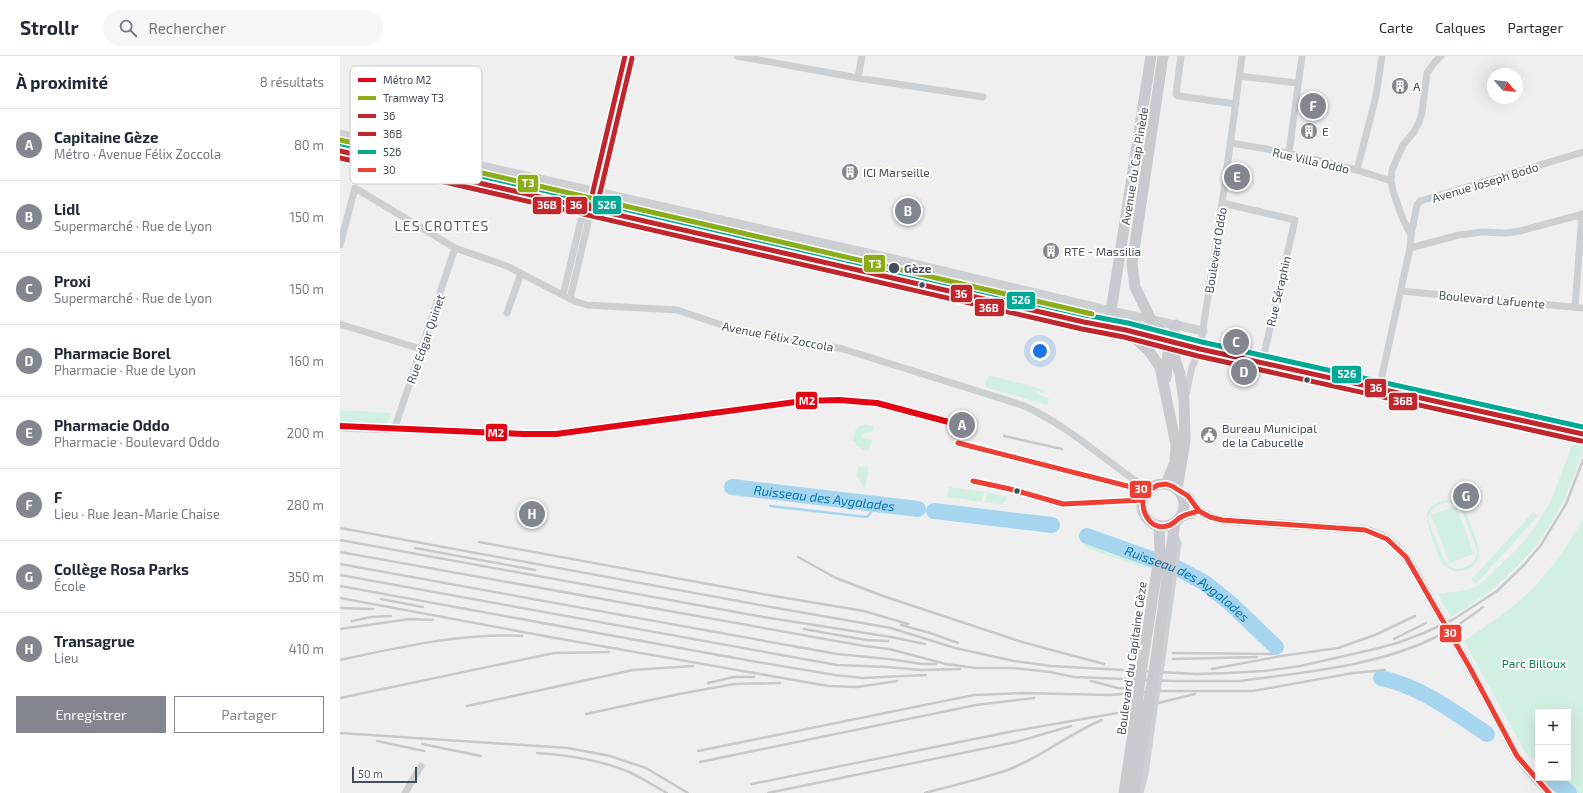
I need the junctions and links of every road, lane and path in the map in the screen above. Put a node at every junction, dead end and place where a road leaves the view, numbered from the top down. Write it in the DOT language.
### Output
graph roads {
  1 [pos="625,56"];
  2 [pos="862,56"];
  3 [pos="1151,56"];
  4 [pos="1163,56"];
  5 [pos="1181,56"];
  6 [pos="1242,56"];
  7 [pos="1302,56"];
  8 [pos="1382,56"];
  9 [pos="1441,56"];
  10 [pos="740,57"];
  11 [pos="1239,76"];
  12 [pos="858,78"];
  13 [pos="1297,83"];
  14 [pos="983,97"];
  15 [pos="1236,104"];
  16 [pos="340,134"];
  17 [pos="350,136"];
  18 [pos="1231,143"];
  19 [pos="340,151"];
  20 [pos="1583,152"];
  21 [pos="350,153"];
  22 [pos="1289,153"];
  23 [pos="482,166"];
  24 [pos="1357,170"];
  25 [pos="1391,181"];
  26 [pos="482,184"];
  27 [pos="593,191"];
  28 [pos="1222,203"];
  29 [pos="589,208"];
  30 [pos="1583,214"];
  31 [pos="1411,235"];
  32 [pos="340,245"];
  33 [pos="456,248"];
  34 [pos="1410,248"];
  35 [pos="521,273"];
  36 [pos="1401,291"];
  37 [pos="563,295"];
  38 [pos="570,299"];
  39 [pos="1579,307"];
  40 [pos="1111,311"];
  41 [pos="507,313"];
  42 [pos="1151,320"];
  43 [pos="340,324"];
  44 [pos="1176,325"];
  45 [pos="1126,330"];
  46 [pos="1202,331"];
  47 [pos="1169,341"];
  48 [pos="1200,348"];
  49 [pos="421,349"];
  50 [pos="1262,363"];
  51 [pos="1165,386"];
  52 [pos="1379,389"];
  53 [pos="1184,400"];
  54 [pos="340,428"];
  55 [pos="1582,433"];
  56 [pos="1166,484"];
  57 [pos="1149,490"];
  58 [pos="1178,490"];
  59 [pos="1199,511"];
  60 [pos="1177,520"];
  61 [pos="1159,526"];
  62 [pos="1146,711"];
  63 [pos="421,766"];
  64 [pos="405,793"];
  65 [pos="1124,793"];
  66 [pos="1134,793"];
  67 [pos="1140,793"];
  68 [pos="1549,793"];
  1 -- 27 [label="street"];
  2 -- 12 [label="street"];
  3 -- 40 [label="main road, Avenue du Cap Pinède"];
  4 -- 42 [label="main road, Avenue du Cap Pinède"];
  5 -- 15 [label="street"];
  6 -- 11 [label="street, Boulevard Oddo"];
  7 -- 13 [label="street"];
  8 -- 24 [label="street"];
  9 -- 25 [label="street"];
  10 -- 12 [label="street"];
  11 -- 13 [label="street"];
  11 -- 15 [label="street, Boulevard Oddo"];
  12 -- 14 [label="street"];
  13 -- 22 [label="street"];
  15 -- 18 [label="street, Boulevard Oddo"];
  16 -- 17 [label="street"];
  18 -- 22 [label="street, Rue Villa Oddo"];
  18 -- 28 [label="street, Boulevard Oddo"];
  19 -- 21 [label="street"];
  20 -- 31 [label="street, Avenue Joseph Bodo"];
  22 -- 24 [label="street, Rue Villa Oddo"];
  23 -- 27 [label="street"];
  24 -- 25 [label="street, Rue Villa Oddo"];
  25 -- 31 [label="street"];
  26 -- 29 [label="street"];
  27 -- 29 [label="street"];
  27 -- 40 [label="street"];
  28 -- 46 [label="street, Boulevard Oddo"];
  28 -- 50 [label="street, Rue Séraphin"];
  29 -- 37 [label="street"];
  29 -- 38 [label="street"];
  29 -- 45 [label="street"];
  30 -- 34 [label="street"];
  30 -- 39 [label="street"];
  31 -- 34 [label="street"];
  32 -- 33 [label="street, Avenue Félix Zoccola"];
  33 -- 35 [label="street, Avenue Félix Zoccola"];
  33 -- 49 [label="street, Rue Edgar Quinet"];
  34 -- 36 [label="street"];
  35 -- 37 [label="street, Avenue Félix Zoccola"];
  35 -- 41 [label="street"];
  36 -- 39 [label="street, Boulevard Lafuente"];
  36 -- 52 [label="street"];
  37 -- 38 [label="street, Avenue Félix Zoccola"];
  38 -- 57 [label="street, Avenue Félix Zoccola"];
  40 -- 42 [label="street"];
  40 -- 45 [label="main road"];
  42 -- 44 [label="street"];
  42 -- 47 [label="main road, Avenue du Cap Pinède"];
  43 -- 49 [label="street"];
  44 -- 46 [label="street"];
  44 -- 47 [label="main road"];
  45 -- 47 [label="street"];
  45 -- 51 [label="main road"];
  46 -- 48 [label="street, Boulevard Oddo"];
  47 -- 48 [label="street"];
  47 -- 51 [label="main road"];
  47 -- 53 [label="main road, Boulevard du Capitaine Gèze"];
  48 -- 50 [label="street"];
  48 -- 53 [label="street, Boulevard du Capitaine Gèze"];
  49 -- 54 [label="street, Rue Edgar Quinet"];
  50 -- 52 [label="street"];
  51 -- 56 [label="main road"];
  52 -- 55 [label="street"];
  53 -- 58 [label="main road, Boulevard du Capitaine Gèze"];
  56 -- 57 [label="main road"];
  56 -- 58 [label="main road"];
  57 -- 61 [label="main road"];
  58 -- 59 [label="street"];
  58 -- 60 [label="main road, Boulevard du Capitaine Gèze"];
  59 -- 60 [label="street"];
  59 -- 68 [label="street, bridge"];
  60 -- 61 [label="main road"];
  60 -- 62 [label="main road, Boulevard du Capitaine Gèze, bridge"];
  61 -- 62 [label="main road, Boulevard du Capitaine Gèze, bridge"];
  62 -- 65 [label="main road, Boulevard du Capitaine Gèze"];
  62 -- 66 [label="main road, Boulevard du Capitaine Gèze"];
  62 -- 67 [label="street, Boulevard du Capitaine Gèze"];
  63 -- 64 [label="street"];
}
